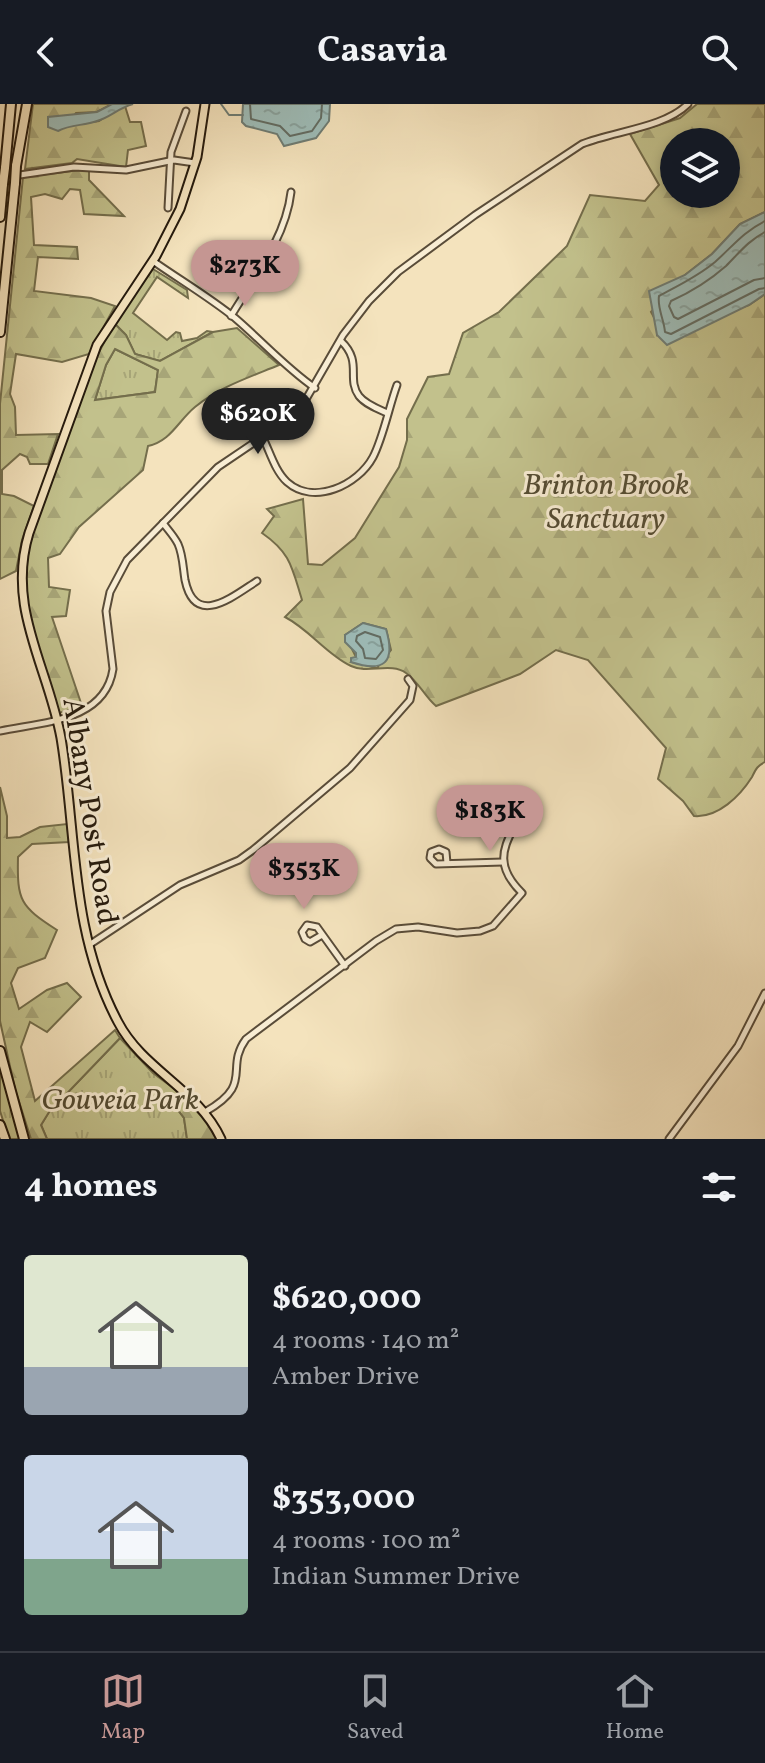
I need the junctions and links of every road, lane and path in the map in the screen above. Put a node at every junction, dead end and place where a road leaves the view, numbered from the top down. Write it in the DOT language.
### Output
graph roads {
  1 [pos="8,104"];
  2 [pos="24,104"];
  3 [pos="205,104"];
  4 [pos="688,104"];
  5 [pos="186,111"];
  6 [pos="169,162"];
  7 [pos="195,163"];
  8 [pos="2,181"];
  9 [pos="291,192"];
  10 [pos="168,208"];
  11 [pos="0,217"];
  12 [pos="153,261"];
  13 [pos="231,316"];
  14 [pos="0,332"];
  15 [pos="341,341"];
  16 [pos="397,385"];
  17 [pos="315,388"];
  18 [pos="387,413"];
  19 [pos="263,438"];
  20 [pos="163,523"];
  21 [pos="257,581"];
  22 [pos="408,679"];
  23 [pos="57,720"];
  24 [pos="0,731"];
  25 [pos="518,793"];
  26 [pos="503,862"];
  27 [pos="447,863"];
  28 [pos="322,935"];
  29 [pos="89,945"];
  30 [pos="345,966"];
  31 [pos="765,993"];
  32 [pos="0,1051"];
  33 [pos="205,1112"];
  34 [pos="0,1125"];
  35 [pos="5,1139"];
  36 [pos="24,1139"];
  37 [pos="221,1139"];
  38 [pos="669,1139"];
  1 -- 8 [label="highway, bridge"];
  2 -- 14 [label="highway, bridge"];
  3 -- 7 [label="main road, Albany Post Road"];
  4 -- 15 [label="street"];
  5 -- 6 [label="street"];
  6 -- 7 [label="street"];
  6 -- 8 [label="street"];
  6 -- 10 [label="street"];
  7 -- 12 [label="main road, Albany Post Road"];
  8 -- 11 [label="highway"];
  9 -- 13 [label="street"];
  12 -- 13 [label="street"];
  12 -- 23 [label="main road, Albany Post Road"];
  13 -- 17 [label="street"];
  15 -- 17 [label="street"];
  15 -- 18 [label="street"];
  16 -- 18 [label="street"];
  17 -- 19 [label="street"];
  18 -- 19 [label="street"];
  19 -- 20 [label="street"];
  20 -- 21 [label="street"];
  20 -- 23 [label="street"];
  22 -- 29 [label="street"];
  23 -- 24 [label="street"];
  23 -- 29 [label="main road, Albany Post Road"];
  25 -- 26 [label="street"];
  26 -- 27 [label="street"];
  26 -- 30 [label="street"];
  28 -- 30 [label="street"];
  29 -- 33 [label="main road, Albany Post Road"];
  30 -- 33 [label="street"];
  31 -- 38 [label="street"];
  32 -- 36 [label="highway"];
  33 -- 37 [label="main road, Albany Post Road"];
  34 -- 35 [label="highway"];
}
